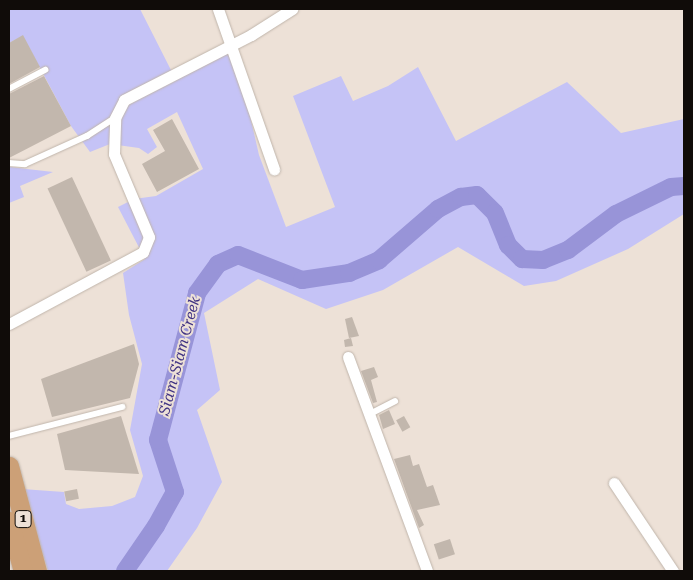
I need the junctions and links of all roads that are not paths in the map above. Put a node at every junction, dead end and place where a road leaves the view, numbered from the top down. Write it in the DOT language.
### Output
graph roads {
  1 [pos="218,9"];
  2 [pos="292,9"];
  3 [pos="231,44"];
  4 [pos="46,70"];
  5 [pos="9,89"];
  6 [pos="115,118"];
  7 [pos="9,163"];
  8 [pos="274,169"];
  9 [pos="9,324"];
  10 [pos="348,356"];
  11 [pos="395,401"];
  12 [pos="122,407"];
  13 [pos="370,414"];
  14 [pos="9,436"];
  15 [pos="9,466"];
  16 [pos="614,483"];
  17 [pos="9,521"];
  18 [pos="23,571"];
  19 [pos="37,571"];
  20 [pos="427,571"];
  21 [pos="674,571"];
  1 -- 3 [label="street"];
  2 -- 3 [label="street"];
  3 -- 6 [label="street"];
  3 -- 8 [label="street"];
  4 -- 5 [label="lane"];
  6 -- 7 [label="lane"];
  6 -- 9 [label="street"];
  10 -- 13 [label="street"];
  11 -- 13 [label="lane"];
  12 -- 14 [label="lane"];
  13 -- 20 [label="street"];
  15 -- 19 [label="highway, 1"];
  16 -- 21 [label="street"];
  17 -- 18 [label="highway, 1"];
}
